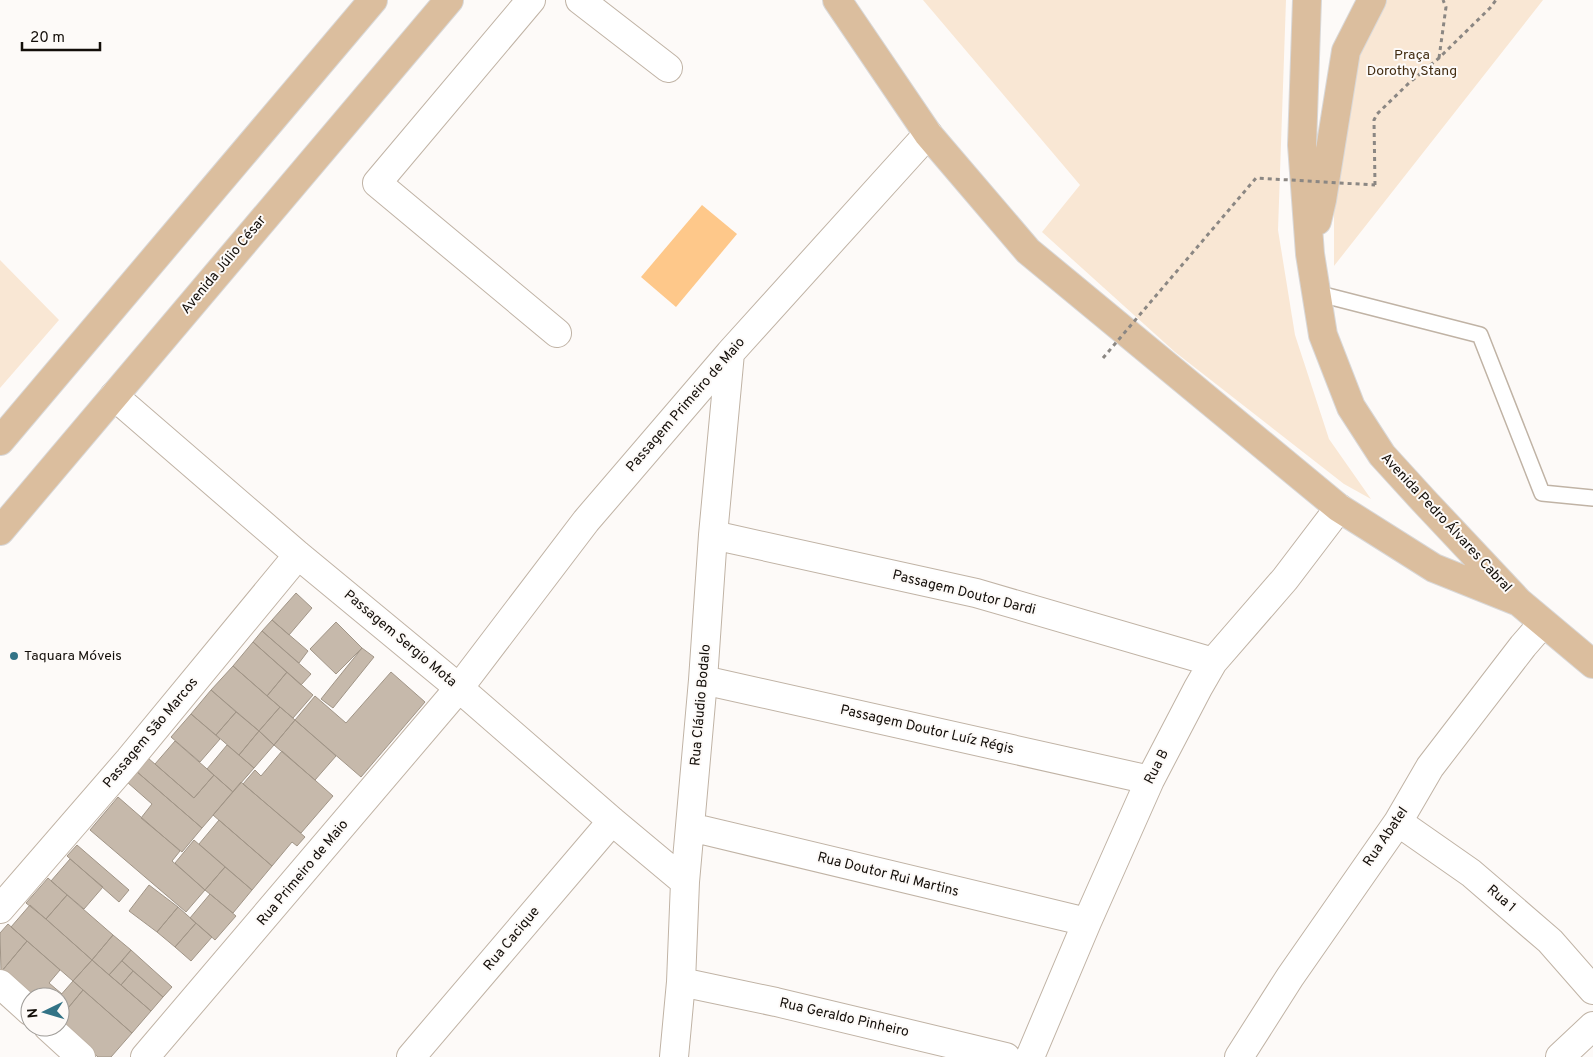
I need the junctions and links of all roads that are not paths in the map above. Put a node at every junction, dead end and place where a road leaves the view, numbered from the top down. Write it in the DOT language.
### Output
graph roads {
  1 [pos="373,0"];
  2 [pos="449,0"];
  3 [pos="531,0"];
  4 [pos="580,0"];
  5 [pos="837,0"];
  6 [pos="1307,0"];
  7 [pos="1372,0"];
  8 [pos="668,68"];
  9 [pos="928,134"];
  10 [pos="1310,254"];
  11 [pos="1316,293"];
  12 [pos="557,333"];
  13 [pos="730,352"];
  14 [pos="114,396"];
  15 [pos="0,441"];
  16 [pos="1593,498"];
  17 [pos="1339,508"];
  18 [pos="0,531"];
  19 [pos="713,535"];
  20 [pos="298,555"];
  21 [pos="1519,602"];
  22 [pos="1543,624"];
  23 [pos="1213,662"];
  24 [pos="1593,664"];
  25 [pos="703,680"];
  26 [pos="459,688"];
  27 [pos="1150,780"];
  28 [pos="612,821"];
  29 [pos="1398,822"];
  30 [pos="690,827"];
  31 [pos="685,882"];
  32 [pos="0,909"];
  33 [pos="1087,922"];
  34 [pos="681,982"];
  35 [pos="0,984"];
  36 [pos="1593,990"];
  37 [pos="20,1002"];
  38 [pos="1593,1026"];
  39 [pos="59,1037"];
  40 [pos="81,1057"];
  41 [pos="145,1057"];
  42 [pos="411,1057"];
  43 [pos="674,1057"];
  44 [pos="1006,1057"];
  45 [pos="1030,1057"];
  46 [pos="1239,1057"];
  47 [pos="1560,1057"];
  1 -- 15 [label="main road"];
  2 -- 14 [label="main road, Avenida Júlio César"];
  3 -- 12 [label="street"];
  4 -- 8 [label="street"];
  5 -- 9 [label="main road"];
  6 -- 10 [label="main road, Avenida Pedro Álvares Cabral"];
  7 -- 10 [label="main road"];
  9 -- 13 [label="street, Passagem Primeiro de Maio"];
  9 -- 17 [label="main road"];
  10 -- 11 [label="main road, Avenida Pedro Álvares Cabral"];
  11 -- 16 [label="lane"];
  11 -- 21 [label="main road, Avenida Pedro Álvares Cabral"];
  13 -- 19 [label="street, Rua Cláudio Bodalo"];
  13 -- 26 [label="street, Passagem Primeiro de Maio"];
  14 -- 18 [label="main road, Avenida Júlio César"];
  14 -- 20 [label="street, Passagem Sergio Mota"];
  17 -- 21 [label="main road"];
  17 -- 23 [label="street, Rua B"];
  19 -- 23 [label="street, Passagem Doutor Dardi"];
  19 -- 25 [label="street, Rua Cláudio Bodalo"];
  20 -- 26 [label="street, Passagem Sergio Mota"];
  20 -- 32 [label="street, Passagem São Marcos"];
  21 -- 22 [label="main road, Avenida Pedro Álvares Cabral"];
  22 -- 24 [label="main road, Avenida Pedro Álvares Cabral"];
  22 -- 29 [label="street, Rua Abatel"];
  23 -- 27 [label="street, Rua B"];
  25 -- 27 [label="street, Passagem Doutor Luíz Régis"];
  25 -- 30 [label="street, Rua Cláudio Bodalo"];
  26 -- 28 [label="street, Passagem Sergio Mota"];
  26 -- 41 [label="street, Rua Primeiro de Maio"];
  27 -- 33 [label="street, Rua B"];
  28 -- 31 [label="street, Passagem Sergio Mota"];
  28 -- 42 [label="street, Rua Cacique"];
  29 -- 36 [label="street, Rua 1"];
  29 -- 46 [label="street, Rua Abatel"];
  30 -- 31 [label="street, Rua Cláudio Bodalo"];
  30 -- 33 [label="street, Rua Doutor Rui Martins"];
  31 -- 34 [label="street, Rua Cláudio Bodalo"];
  33 -- 45 [label="street, Rua B"];
  34 -- 43 [label="street, Rua Cláudio Bodalo"];
  34 -- 44 [label="street, Rua Geraldo Pinheiro"];
  35 -- 37 [label="street"];
  38 -- 47 [label="street"];
  39 -- 40 [label="street"];
}
